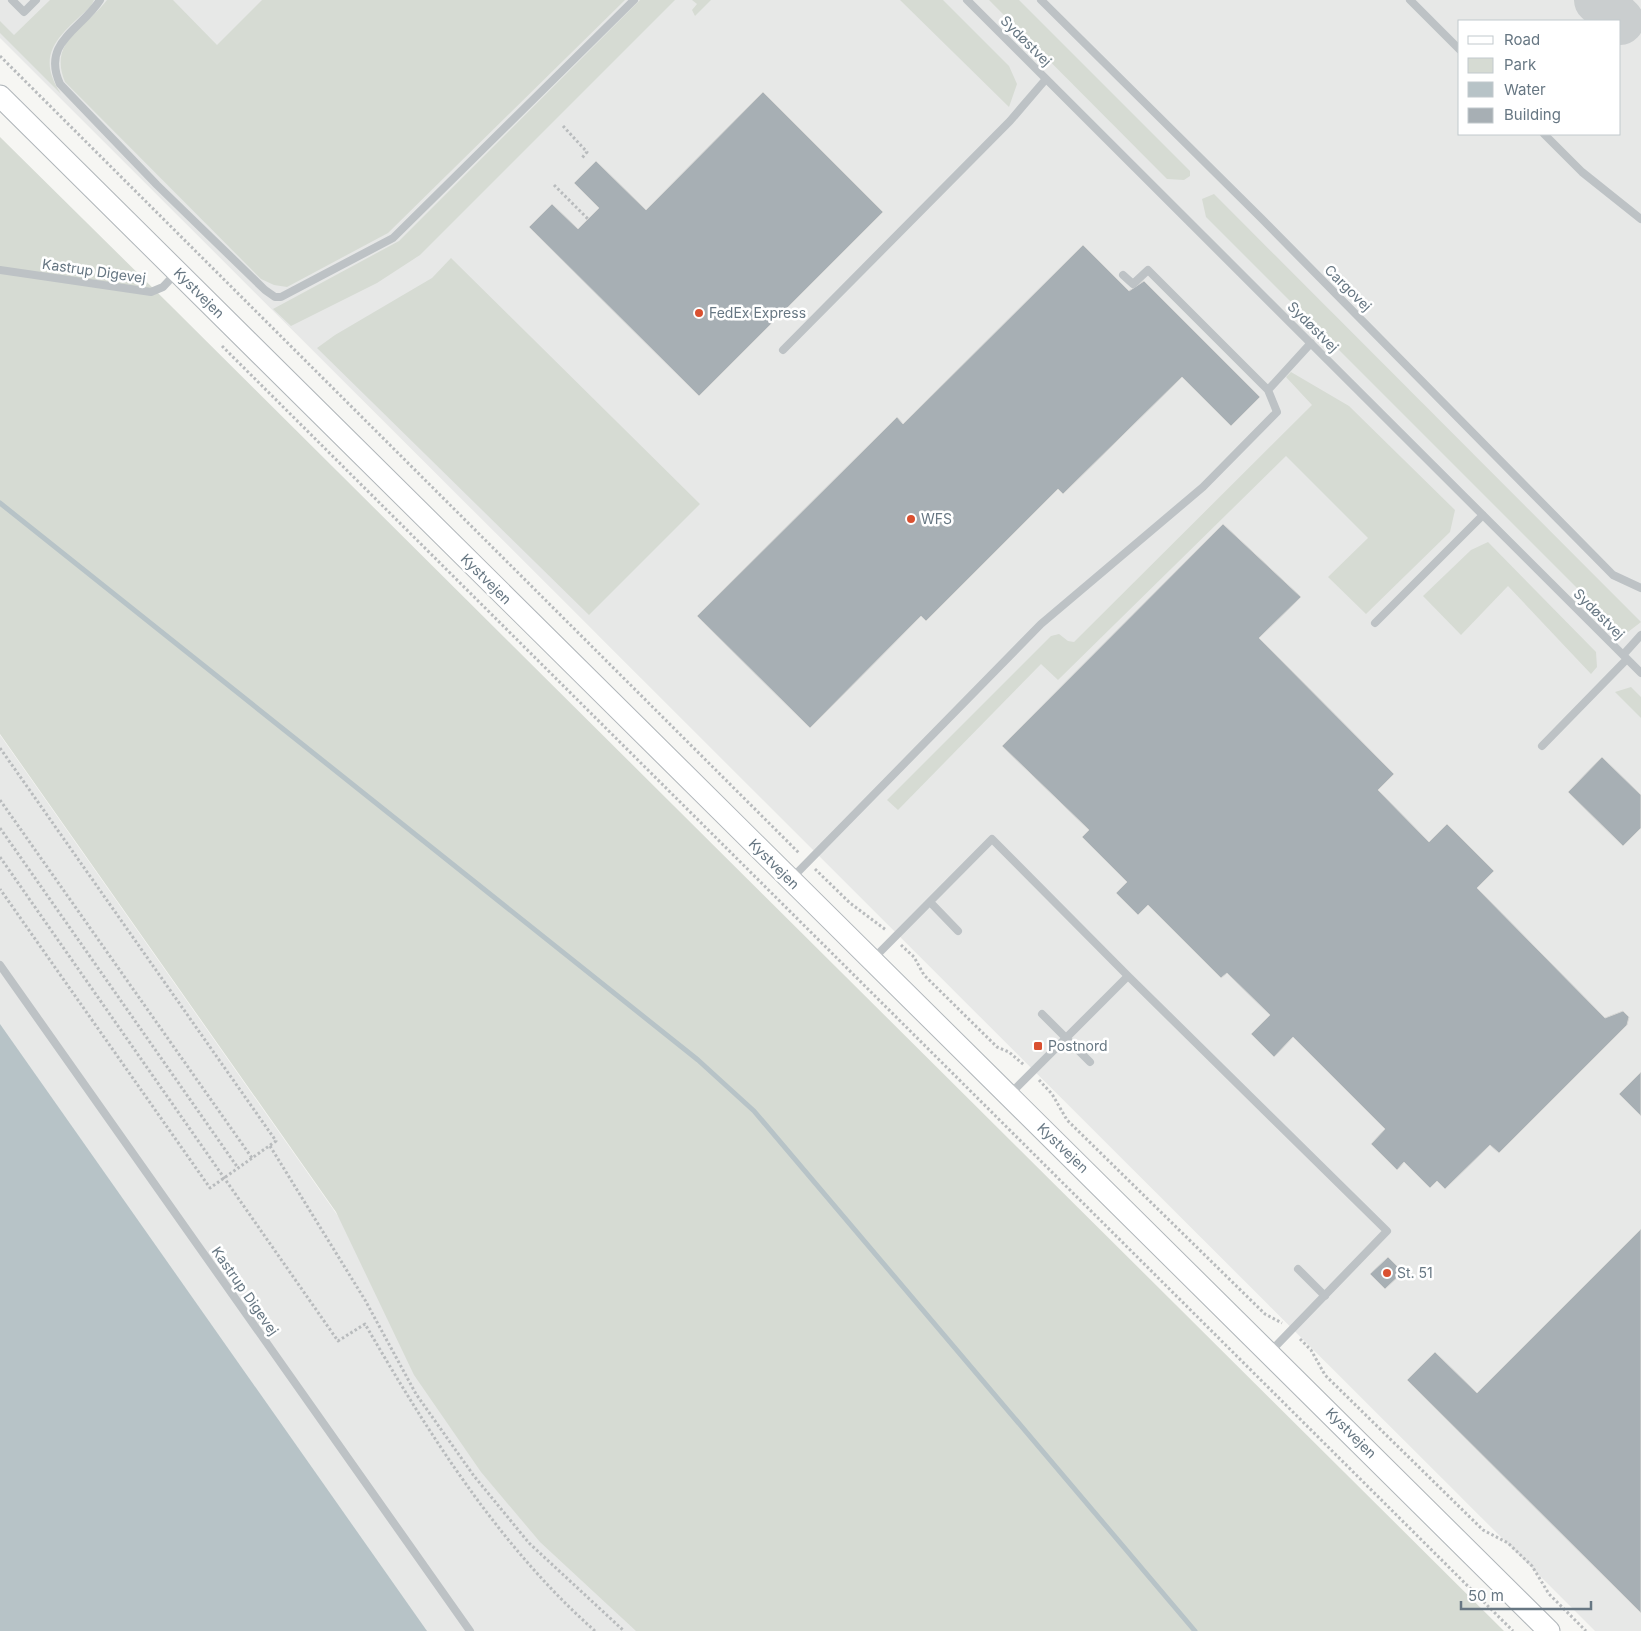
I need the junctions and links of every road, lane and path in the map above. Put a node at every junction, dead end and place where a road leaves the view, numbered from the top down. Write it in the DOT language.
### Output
graph roads {
  1 [pos="12,0"];
  2 [pos="36,0"];
  3 [pos="100,0"];
  4 [pos="634,0"];
  5 [pos="967,0"];
  6 [pos="1040,0"];
  7 [pos="1410,0"];
  8 [pos="1458,48"];
  9 [pos="0,56"];
  10 [pos="1046,79"];
  11 [pos="0,96"];
  12 [pos="563,126"];
  13 [pos="1545,135"];
  14 [pos="582,158"];
  15 [pos="554,185"];
  16 [pos="588,218"];
  17 [pos="1641,219"];
  18 [pos="0,270"];
  19 [pos="177,271"];
  20 [pos="1123,276"];
  21 [pos="220,343"];
  22 [pos="1311,344"];
  23 [pos="783,350"];
  24 [pos="1268,390"];
  25 [pos="1483,515"];
  26 [pos="1641,588"];
  27 [pos="1375,623"];
  28 [pos="1641,636"];
  29 [pos="1625,657"];
  30 [pos="1641,673"];
  31 [pos="1542,746"];
  32 [pos="0,748"];
  33 [pos="0,800"];
  34 [pos="0,828"];
  35 [pos="0,857"];
  36 [pos="808,862"];
  37 [pos="790,880"];
  38 [pos="0,889"];
  39 [pos="930,902"];
  40 [pos="958,931"];
  41 [pos="894,938"];
  42 [pos="872,960"];
  43 [pos="0,965"];
  44 [pos="1128,976"];
  45 [pos="1042,1014"];
  46 [pos="1068,1039"];
  47 [pos="1090,1062"];
  48 [pos="1033,1074"];
  49 [pos="1009,1096"];
  50 [pos="270,1146"];
  51 [pos="252,1158"];
  52 [pos="238,1168"];
  53 [pos="225,1177"];
  54 [pos="1298,1269"];
  55 [pos="1325,1296"];
  56 [pos="1292,1331"];
  57 [pos="1270,1352"];
  58 [pos="470,1631"];
  59 [pos="595,1631"];
  60 [pos="624,1631"];
  61 [pos="1513,1631"];
  62 [pos="1549,1631"];
  63 [pos="1586,1631"];
  1 -- 2 [label="lane"];
  3 -- 4 [label="lane"];
  5 -- 10 [label="lane, Sydøstvej"];
  6 -- 26 [label="lane, Cargovej"];
  7 -- 8 [label="lane"];
  9 -- 36 [label="path"];
  10 -- 22 [label="lane, Sydøstvej"];
  10 -- 23 [label="lane"];
  11 -- 19 [label="street, Kystvejen"];
  12 -- 14 [label="path"];
  13 -- 17 [label="lane"];
  15 -- 16 [label="path"];
  18 -- 19 [label="lane, Kastrup Digevej"];
  19 -- 37 [label="street, Kystvejen"];
  20 -- 24 [label="lane"];
  21 -- 61 [label="path"];
  22 -- 24 [label="lane"];
  22 -- 25 [label="lane, Sydøstvej"];
  24 -- 36 [label="lane"];
  25 -- 27 [label="lane"];
  25 -- 29 [label="lane, Sydøstvej"];
  28 -- 29 [label="lane"];
  29 -- 30 [label="lane, Sydøstvej"];
  29 -- 31 [label="lane"];
  32 -- 50 [label="path"];
  33 -- 51 [label="path"];
  34 -- 52 [label="path"];
  35 -- 53 [label="path"];
  36 -- 37 [label="lane"];
  36 -- 41 [label="path"];
  37 -- 42 [label="street, Kystvejen"];
  38 -- 53 [label="path"];
  39 -- 40 [label="lane"];
  39 -- 41 [label="lane"];
  39 -- 44 [label="lane"];
  41 -- 42 [label="lane"];
  41 -- 48 [label="path"];
  42 -- 49 [label="street, Kystvejen"];
  43 -- 58 [label="lane, Kastrup Digevej"];
  44 -- 46 [label="lane"];
  44 -- 55 [label="lane"];
  45 -- 46 [label="lane"];
  46 -- 47 [label="lane"];
  46 -- 48 [label="lane"];
  48 -- 49 [label="lane"];
  48 -- 56 [label="path"];
  49 -- 57 [label="street, Kystvejen"];
  50 -- 51 [label="path"];
  50 -- 60 [label="path"];
  51 -- 52 [label="path"];
  52 -- 53 [label="path"];
  53 -- 59 [label="path"];
  54 -- 55 [label="lane"];
  55 -- 56 [label="lane"];
  56 -- 57 [label="lane"];
  56 -- 63 [label="path"];
  57 -- 62 [label="street, Kystvejen"];
}
